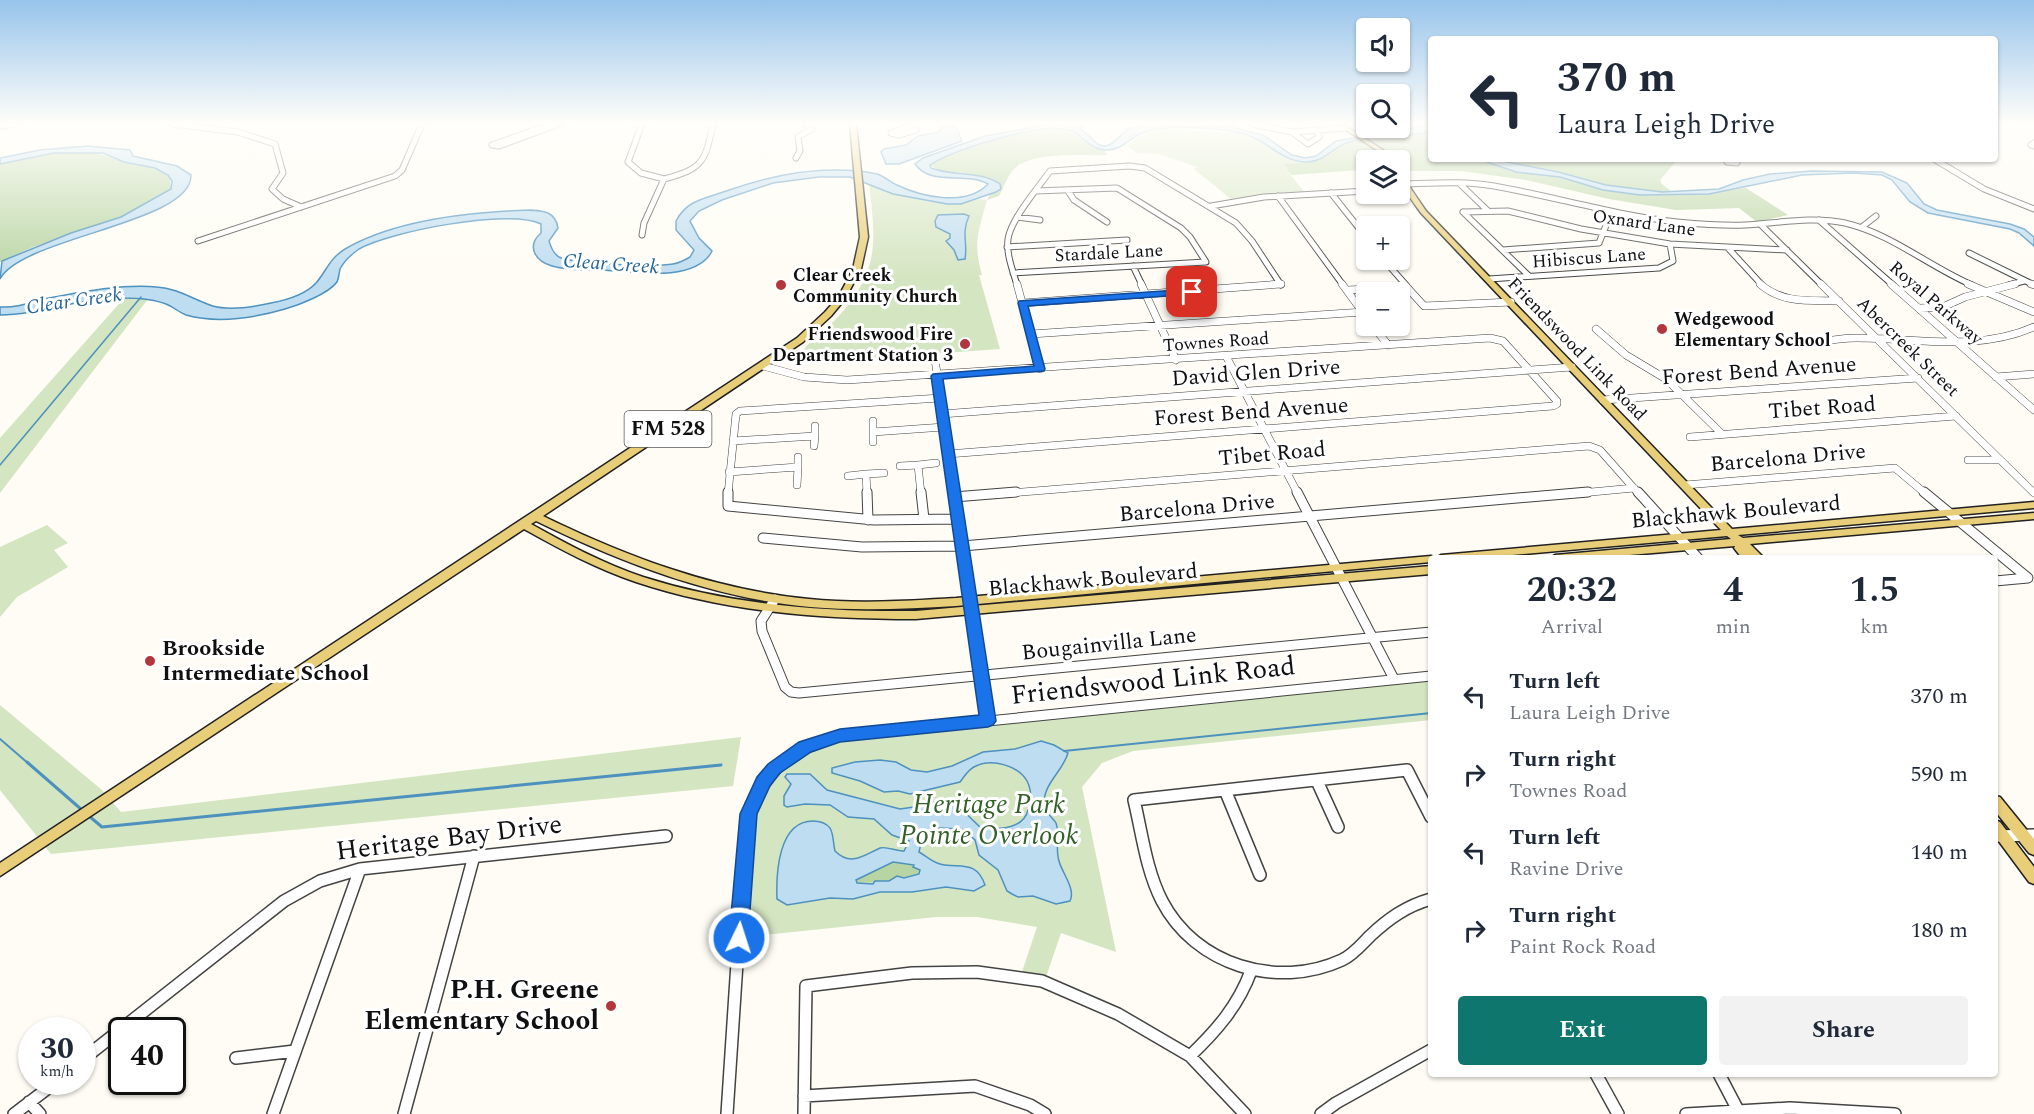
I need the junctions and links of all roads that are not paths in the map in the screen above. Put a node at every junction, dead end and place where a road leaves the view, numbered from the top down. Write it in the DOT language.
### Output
graph roads {
  1 [pos="280,176"];
  2 [pos="391,176"];
  3 [pos="652,176"];
  4 [pos="672,176"];
  5 [pos="858,176"];
  6 [pos="1046,176"];
  7 [pos="1159,176"];
  8 [pos="1962,176"];
  9 [pos="664,179"];
  10 [pos="1459,183"];
  11 [pos="1410,188"];
  12 [pos="1035,191"];
  13 [pos="1068,191"];
  14 [pos="1356,192"];
  15 [pos="1331,193"];
  16 [pos="1410,195"];
  17 [pos="1278,196"];
  18 [pos="1211,206"];
  19 [pos="301,207"];
  20 [pos="2034,209"];
  21 [pos="1487,210"];
  22 [pos="1611,213"];
  23 [pos="1876,216"];
  24 [pos="1017,218"];
  25 [pos="1819,219"];
  26 [pos="1040,220"];
  27 [pos="1107,222"];
  28 [pos="1356,224"];
  29 [pos="1760,224"];
  30 [pos="1862,227"];
  31 [pos="1605,234"];
  32 [pos="642,235"];
  33 [pos="1127,240"];
  34 [pos="198,241"];
  35 [pos="1670,244"];
  36 [pos="1007,247"];
  37 [pos="1728,248"];
  38 [pos="1503,250"];
  39 [pos="1787,250"];
  40 [pos="1969,253"];
  41 [pos="1132,266"];
  42 [pos="1392,270"];
  43 [pos="1013,273"];
  44 [pos="1529,276"];
  45 [pos="1488,279"];
  46 [pos="2024,281"];
  47 [pos="1402,282"];
  48 [pos="2034,285"];
  49 [pos="1348,290"];
  50 [pos="1356,290"];
  51 [pos="1410,291"];
  52 [pos="1984,292"];
  53 [pos="1146,295"];
  54 [pos="1356,301"];
  55 [pos="1839,301"];
  56 [pos="1511,302"];
  57 [pos="1023,303"];
  58 [pos="1920,309"];
  59 [pos="2034,312"];
  60 [pos="1356,315"];
  61 [pos="1160,326"];
  62 [pos="2034,327"];
  63 [pos="1596,328"];
  64 [pos="1031,334"];
  65 [pos="1381,336"];
  66 [pos="1498,338"];
  67 [pos="1877,338"];
  68 [pos="1956,340"];
  69 [pos="1807,344"];
  70 [pos="1388,345"];
  71 [pos="934,353"];
  72 [pos="1226,356"];
  73 [pos="1176,360"];
  74 [pos="763,366"];
  75 [pos="1572,367"];
  76 [pos="1040,369"];
  77 [pos="1530,370"];
  78 [pos="2034,374"];
  79 [pos="937,376"];
  80 [pos="1996,377"];
  81 [pos="1918,378"];
  82 [pos="1244,392"];
  83 [pos="1682,395"];
  84 [pos="940,398"];
  85 [pos="1603,400"];
  86 [pos="2034,410"];
  87 [pos="942,414"];
  88 [pos="1956,416"];
  89 [pos="873,421"];
  90 [pos="815,426"];
  91 [pos="944,427"];
  92 [pos="1264,429"];
  93 [pos="873,432"];
  94 [pos="1722,434"];
  95 [pos="815,436"];
  96 [pos="1690,437"];
  97 [pos="733,441"];
  98 [pos="873,442"];
  99 [pos="814,446"];
  100 [pos="948,454"];
  101 [pos="798,456"];
  102 [pos="1968,460"];
  103 [pos="2000,460"];
  104 [pos="936,464"];
  105 [pos="918,465"];
  106 [pos="900,466"];
  107 [pos="798,467"];
  108 [pos="1286,471"];
  109 [pos="729,472"];
  110 [pos="884,473"];
  111 [pos="866,474"];
  112 [pos="848,476"];
  113 [pos="797,485"];
  114 [pos="1685,485"];
  115 [pos="1634,489"];
  116 [pos="2034,493"];
  117 [pos="954,497"];
  118 [pos="2034,505"];
  119 [pos="1949,513"];
  120 [pos="535,516"];
  121 [pos="1310,516"];
  122 [pos="2034,516"];
  123 [pos="924,519"];
  124 [pos="957,519"];
  125 [pos="868,520"];
  126 [pos="1960,522"];
  127 [pos="523,524"];
  128 [pos="1821,524"];
  129 [pos="1729,532"];
  130 [pos="1831,534"];
  131 [pos="762,538"];
  132 [pos="1679,538"];
  133 [pos="586,541"];
  134 [pos="1742,544"];
  135 [pos="962,546"];
  136 [pos="1688,547"];
  137 [pos="572,550"];
  138 [pos="1590,550"];
  139 [pos="1510,555"];
  140 [pos="1568,555"];
  141 [pos="1695,555"];
  142 [pos="1745,555"];
  143 [pos="1756,555"];
  144 [pos="1428,563"];
  145 [pos="1338,573"];
  146 [pos="674,576"];
  147 [pos="1998,581"];
  148 [pos="665,586"];
  149 [pos="771,603"];
  150 [pos="970,606"];
  151 [pos="1428,632"];
  152 [pos="1374,638"];
  153 [pos="1428,676"];
  154 [pos="980,677"];
  155 [pos="1394,679"];
  156 [pos="988,721"];
  157 [pos="1317,781"];
  158 [pos="1225,790"];
  159 [pos="1998,804"];
  160 [pos="1428,811"];
  161 [pos="1338,827"];
  162 [pos="1998,832"];
  163 [pos="666,836"];
  164 [pos="2029,836"];
  165 [pos="2034,849"];
  166 [pos="474,856"];
  167 [pos="360,869"];
  168 [pos="0,870"];
  169 [pos="1260,875"];
  170 [pos="2034,878"];
  171 [pos="1428,900"];
  172 [pos="1251,971"];
  173 [pos="96,1049"];
  174 [pos="295,1051"];
  175 [pos="1428,1052"];
  176 [pos="1190,1056"];
  177 [pos="236,1058"];
  178 [pos="1598,1077"];
  179 [pos="1721,1077"];
  180 [pos="38,1095"];
  181 [pos="804,1096"];
  182 [pos="29,1102"];
  183 [pos="1738,1111"];
  184 [pos="15,1114"];
  185 [pos="40,1114"];
  186 [pos="273,1114"];
  187 [pos="404,1114"];
  188 [pos="727,1114"];
  189 [pos="804,1114"];
  190 [pos="1045,1114"];
  191 [pos="1245,1114"];
  192 [pos="1321,1114"];
  193 [pos="1618,1114"];
  194 [pos="1686,1114"];
  195 [pos="1895,1114"];
  1 -- 19 [label="street"];
  2 -- 19 [label="street"];
  3 -- 9 [label="street"];
  4 -- 9 [label="street"];
  5 -- 74 [label="main road, FM 528"];
  6 -- 12 [label="street"];
  7 -- 18 [label="street"];
  8 -- 20 [label="street"];
  9 -- 32 [label="street"];
  10 -- 11 [label="street"];
  10 -- 21 [label="street"];
  10 -- 22 [label="street"];
  12 -- 13 [label="street"];
  12 -- 24 [label="street"];
  13 -- 27 [label="street"];
  13 -- 41 [label="street, Stardale Lane"];
  14 -- 15 [label="street"];
  15 -- 17 [label="street"];
  15 -- 28 [label="street"];
  16 -- 45 [label="main road, Friendswood Link Road"];
  17 -- 18 [label="street"];
  17 -- 49 [label="street"];
  18 -- 53 [label="street"];
  19 -- 34 [label="street"];
  21 -- 31 [label="street, Oxnard Lane"];
  21 -- 38 [label="street, Oxnard Lane"];
  22 -- 29 [label="street"];
  22 -- 31 [label="street"];
  23 -- 30 [label="street"];
  24 -- 26 [label="street"];
  24 -- 36 [label="street"];
  25 -- 29 [label="street"];
  25 -- 30 [label="street"];
  25 -- 58 [label="street, Royal Parkway"];
  29 -- 39 [label="street, Abercreek Street"];
  30 -- 52 [label="street"];
  31 -- 35 [label="street, Oxnard Lane"];
  31 -- 38 [label="street"];
  33 -- 36 [label="street"];
  35 -- 37 [label="street, Oxnard Lane"];
  35 -- 44 [label="street, Hibiscus Lane"];
  36 -- 43 [label="street"];
  37 -- 39 [label="street, Oxnard Lane"];
  37 -- 55 [label="street"];
  38 -- 44 [label="street"];
  39 -- 55 [label="street, Abercreek Street"];
  40 -- 46 [label="street"];
  41 -- 43 [label="street, Stardale Lane"];
  41 -- 53 [label="street"];
  42 -- 47 [label="street"];
  43 -- 57 [label="street"];
  44 -- 45 [label="street, Hibiscus Lane"];
  45 -- 56 [label="main road, Friendswood Link Road"];
  46 -- 48 [label="street"];
  46 -- 52 [label="street"];
  49 -- 50 [label="street"];
  49 -- 54 [label="street"];
  51 -- 56 [label="street"];
  52 -- 58 [label="street"];
  52 -- 59 [label="street"];
  53 -- 57 [label="street"];
  53 -- 61 [label="street"];
  55 -- 67 [label="street, Abercreek Street"];
  56 -- 75 [label="main road, Friendswood Link Road"];
  57 -- 64 [label="street"];
  58 -- 68 [label="street, Royal Parkway"];
  60 -- 61 [label="street"];
  61 -- 64 [label="street"];
  61 -- 73 [label="street"];
  62 -- 68 [label="street"];
  63 -- 83 [label="street"];
  64 -- 76 [label="street"];
  65 -- 70 [label="street"];
  66 -- 70 [label="street, Townes Road"];
  66 -- 77 [label="street"];
  67 -- 68 [label="street"];
  67 -- 69 [label="street"];
  67 -- 81 [label="street, Abercreek Street"];
  68 -- 80 [label="street, Royal Parkway"];
  70 -- 72 [label="street, Townes Road"];
  71 -- 79 [label="street"];
  72 -- 73 [label="street, Townes Road"];
  72 -- 82 [label="street"];
  73 -- 76 [label="street, Townes Road"];
  74 -- 79 [label="street, Townes Road"];
  74 -- 120 [label="main road, FM 528"];
  75 -- 77 [label="street, David Glen Drive"];
  75 -- 85 [label="main road, Friendswood Link Road"];
  76 -- 79 [label="street, Townes Road"];
  77 -- 82 [label="street, David Glen Drive"];
  77 -- 92 [label="street, Forest Bend Avenue"];
  78 -- 80 [label="street"];
  79 -- 84 [label="street"];
  80 -- 86 [label="street, Royal Parkway"];
  81 -- 83 [label="street, Forest Bend Avenue"];
  81 -- 88 [label="street, Abercreek Street"];
  82 -- 87 [label="street, David Glen Drive"];
  82 -- 92 [label="street"];
  83 -- 85 [label="street, Forest Bend Avenue"];
  83 -- 94 [label="street"];
  84 -- 87 [label="street"];
  84 -- 97 [label="street"];
  85 -- 114 [label="main road, Friendswood Link Road"];
  87 -- 91 [label="street"];
  88 -- 94 [label="street, Tibet Road"];
  88 -- 103 [label="street, Abercreek Street"];
  89 -- 93 [label="street"];
  90 -- 95 [label="street"];
  91 -- 93 [label="street"];
  91 -- 100 [label="street"];
  92 -- 100 [label="street, Forest Bend Avenue"];
  92 -- 108 [label="street"];
  93 -- 98 [label="street"];
  94 -- 96 [label="street, Tibet Road"];
  95 -- 97 [label="street"];
  95 -- 99 [label="street"];
  97 -- 109 [label="street"];
  100 -- 117 [label="street"];
  101 -- 107 [label="street"];
  102 -- 103 [label="street"];
  103 -- 116 [label="street, Abercreek Street"];
  104 -- 105 [label="street"];
  105 -- 106 [label="street"];
  105 -- 123 [label="street"];
  107 -- 109 [label="street"];
  107 -- 113 [label="street"];
  108 -- 115 [label="street, Tibet Road"];
  108 -- 117 [label="street, Tibet Road"];
  108 -- 121 [label="street"];
  109 -- 125 [label="street"];
  110 -- 111 [label="street"];
  111 -- 112 [label="street"];
  111 -- 125 [label="street"];
  114 -- 119 [label="street, Barcelona Drive"];
  114 -- 129 [label="main road, Friendswood Link Road"];
  115 -- 121 [label="street, Barcelona Drive"];
  115 -- 132 [label="street"];
  117 -- 124 [label="street"];
  118 -- 119 [label="main road, Blackhawk Boulevard"];
  119 -- 126 [label="street"];
  119 -- 128 [label="main road, Blackhawk Boulevard"];
  120 -- 127 [label="main road, FM 528"];
  120 -- 133 [label="main road, Blackhawk Boulevard"];
  121 -- 135 [label="street, Barcelona Drive"];
  121 -- 145 [label="street"];
  122 -- 126 [label="main road, Blackhawk Boulevard"];
  123 -- 124 [label="street"];
  123 -- 125 [label="street"];
  124 -- 135 [label="street"];
  126 -- 130 [label="main road, Blackhawk Boulevard"];
  126 -- 147 [label="street"];
  127 -- 137 [label="main road, Blackhawk Boulevard"];
  127 -- 168 [label="main road, FM 528"];
  128 -- 129 [label="main road, Blackhawk Boulevard"];
  128 -- 130 [label="main road"];
  129 -- 132 [label="main road, Blackhawk Boulevard"];
  129 -- 134 [label="main road, Friendswood Link Road"];
  130 -- 134 [label="main road, Blackhawk Boulevard"];
  131 -- 135 [label="street, Barcelona Drive"];
  132 -- 136 [label="street"];
  132 -- 138 [label="main road, Blackhawk Boulevard"];
  133 -- 137 [label="main road"];
  133 -- 146 [label="main road, Blackhawk Boulevard"];
  134 -- 136 [label="main road, Blackhawk Boulevard"];
  134 -- 142 [label="main road, Friendswood Link Road"];
  134 -- 143 [label="main road, Friendswood Link Road"];
  135 -- 150 [label="street"];
  136 -- 138 [label="main road, Blackhawk Boulevard"];
  136 -- 141 [label="street"];
  137 -- 148 [label="main road, Blackhawk Boulevard"];
  138 -- 139 [label="main road, Blackhawk Boulevard"];
  138 -- 140 [label="main road, Blackhawk Boulevard"];
  144 -- 145 [label="main road, Blackhawk Boulevard"];
  145 -- 150 [label="main road, Blackhawk Boulevard"];
  145 -- 152 [label="street"];
  146 -- 148 [label="main road"];
  146 -- 149 [label="main road, Blackhawk Boulevard"];
  148 -- 149 [label="main road, Blackhawk Boulevard"];
  149 -- 150 [label="main road, Blackhawk Boulevard"];
  149 -- 154 [label="street, Bougainvilla Lane"];
  150 -- 154 [label="street"];
  151 -- 152 [label="street, Bougainvilla Lane"];
  152 -- 154 [label="street, Bougainvilla Lane"];
  152 -- 155 [label="street"];
  153 -- 155 [label="street, Friendswood Link Road"];
  154 -- 156 [label="street"];
  155 -- 156 [label="street, Friendswood Link Road"];
  156 -- 188 [label="street, Friendswood Link Road"];
  157 -- 158 [label="street"];
  157 -- 160 [label="street"];
  157 -- 161 [label="street"];
  158 -- 169 [label="street"];
  158 -- 172 [label="street"];
  159 -- 164 [label="main road"];
  162 -- 164 [label="street"];
  162 -- 170 [label="main road"];
  163 -- 166 [label="street, Heritage Bay Drive"];
  164 -- 165 [label="main road"];
  166 -- 167 [label="street, Heritage Bay Drive"];
  166 -- 187 [label="street"];
  167 -- 173 [label="street, Heritage Bay Drive"];
  167 -- 174 [label="street"];
  171 -- 172 [label="street"];
  172 -- 176 [label="street"];
  174 -- 177 [label="street"];
  174 -- 186 [label="street"];
  175 -- 192 [label="street"];
  176 -- 181 [label="street"];
  176 -- 191 [label="street"];
  178 -- 193 [label="street"];
  179 -- 183 [label="street"];
  180 -- 182 [label="street"];
  181 -- 189 [label="street"];
  181 -- 190 [label="street"];
  182 -- 184 [label="street"];
  182 -- 185 [label="street"];
  183 -- 194 [label="street"];
  183 -- 195 [label="street"];
}
